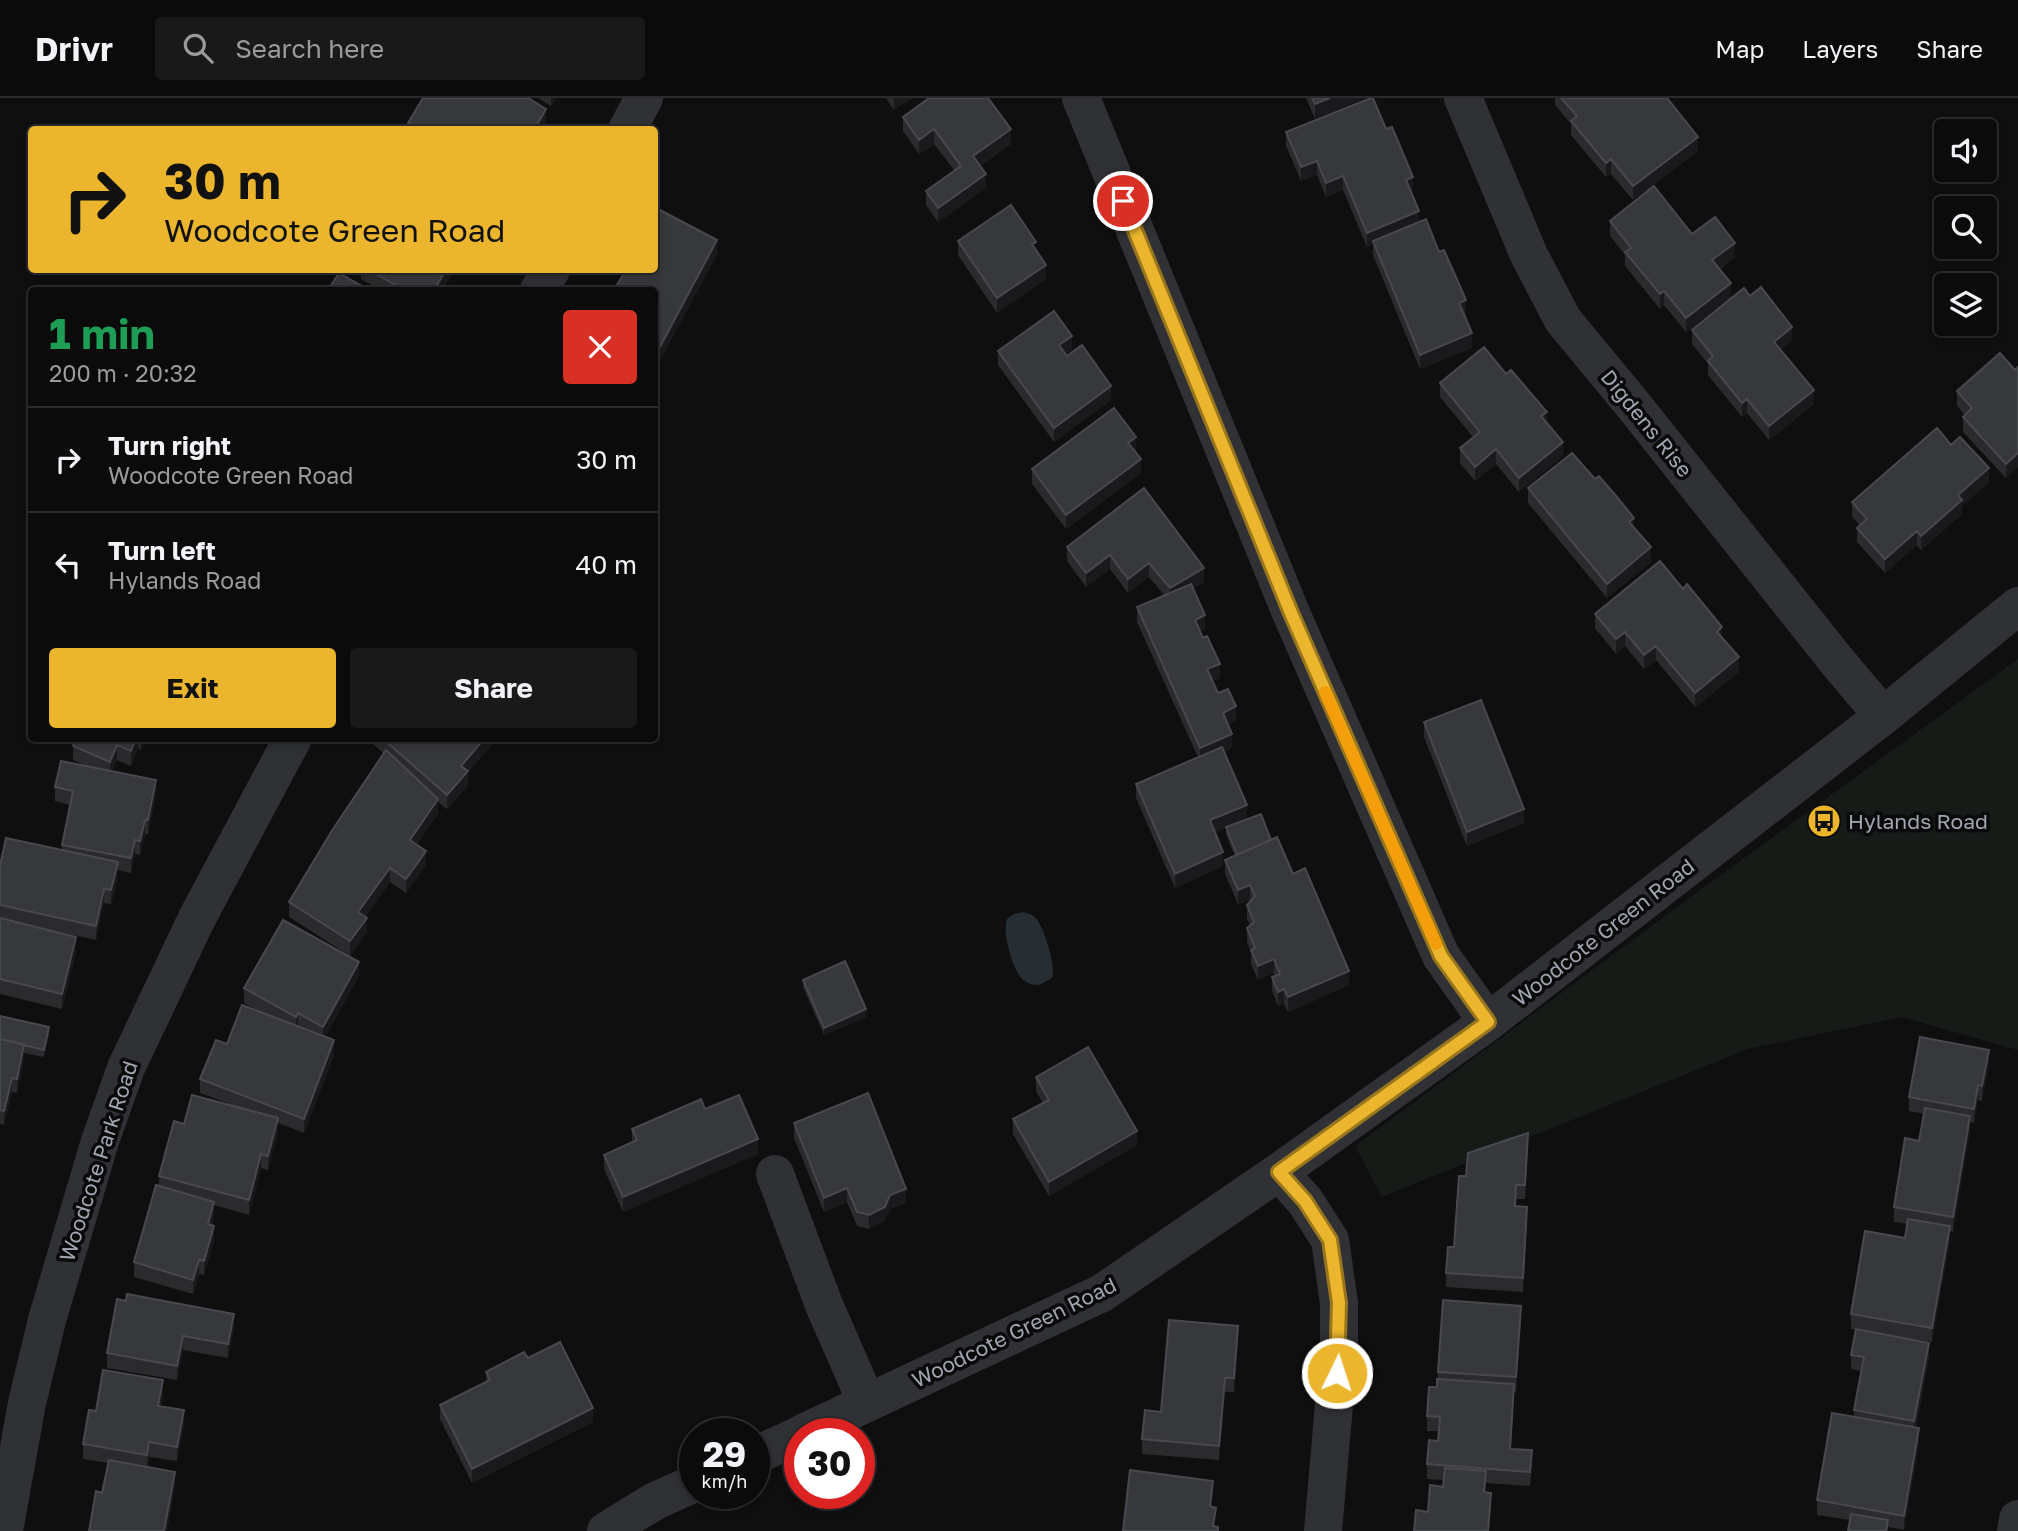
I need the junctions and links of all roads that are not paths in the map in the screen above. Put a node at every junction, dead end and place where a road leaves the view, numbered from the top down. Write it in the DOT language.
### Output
graph roads {
  1 [pos="644,98"];
  2 [pos="1081,98"];
  3 [pos="1463,98"];
  4 [pos="629,126"];
  5 [pos="2018,606"];
  6 [pos="1883,716"];
  7 [pos="291,742"];
  8 [pos="1488,1022"];
  9 [pos="1279,1172"];
  10 [pos="775,1174"];
  11 [pos="866,1404"];
  12 [pos="836,1418"];
  13 [pos="679,1490"];
  14 [pos="2018,1519"];
  15 [pos="4,1531"];
  16 [pos="606,1531"];
  17 [pos="1323,1531"];
  18 [pos="2016,1531"];
  1 -- 4 [label="street"];
  2 -- 8 [label="street"];
  3 -- 6 [label="street, Digdens Rise"];
  5 -- 6 [label="street, Woodcote Green Road"];
  6 -- 8 [label="street, Woodcote Green Road"];
  7 -- 15 [label="street, Woodcote Park Road"];
  8 -- 9 [label="street, Woodcote Green Road"];
  9 -- 11 [label="street, Woodcote Green Road"];
  9 -- 17 [label="street"];
  10 -- 11 [label="street"];
  11 -- 12 [label="street, Woodcote Green Road"];
  13 -- 16 [label="street"];
  14 -- 18 [label="street"];
}
